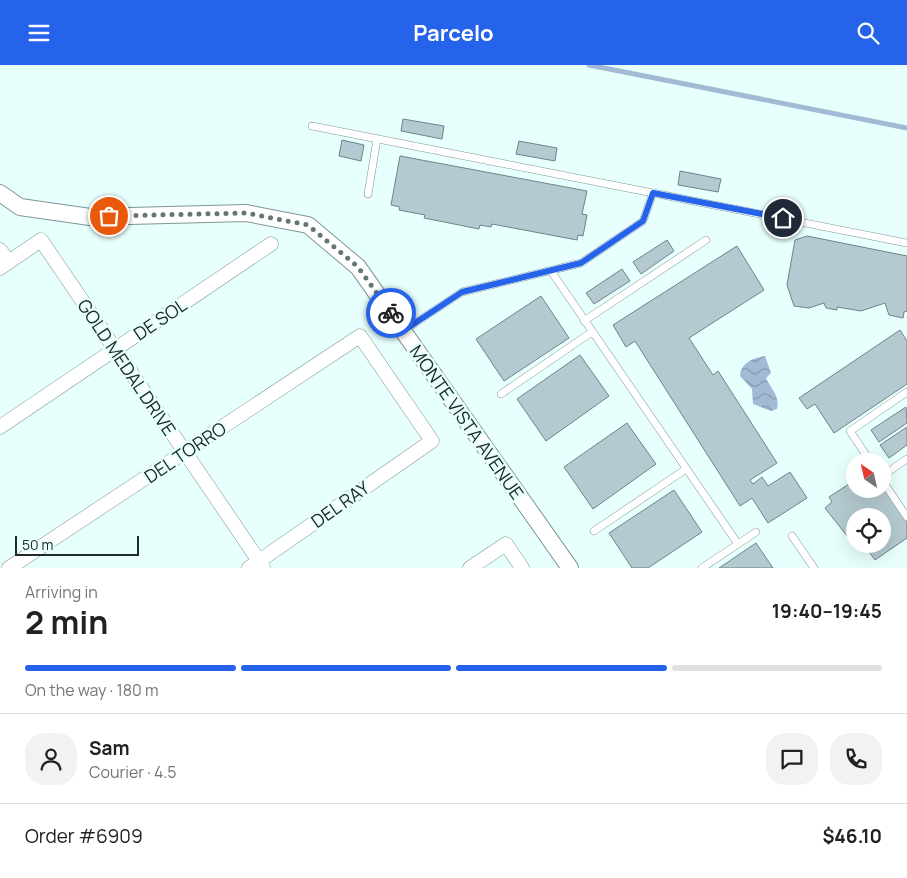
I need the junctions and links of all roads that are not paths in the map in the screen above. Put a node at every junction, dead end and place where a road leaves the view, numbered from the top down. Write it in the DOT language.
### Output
graph roads {
  1 [pos="312,126"];
  2 [pos="378,139"];
  3 [pos="0,193"];
  4 [pos="653,193"];
  5 [pos="368,194"];
  6 [pos="706,240"];
  7 [pos="907,243"];
  8 [pos="270,244"];
  9 [pos="0,250"];
  10 [pos="4,265"];
  11 [pos="551,271"];
  12 [pos="584,321"];
  13 [pos="403,331"];
  14 [pos="592,333"];
  15 [pos="116,349"];
  16 [pos="907,392"];
  17 [pos="501,394"];
  18 [pos="0,427"];
  19 [pos="432,441"];
  20 [pos="184,453"];
  21 [pos="865,453"];
  22 [pos="907,459"];
  23 [pos="686,469"];
  24 [pos="891,470"];
  25 [pos="891,493"];
  26 [pos="907,517"];
  27 [pos="594,531"];
  28 [pos="756,531"];
  29 [pos="792,536"];
  30 [pos="738,544"];
  31 [pos="257,566"];
  32 [pos="9,568"];
  33 [pos="470,568"];
  34 [pos="522,568"];
  35 [pos="570,568"];
  36 [pos="702,568"];
  37 [pos="814,568"];
  1 -- 2 [label="lane"];
  2 -- 4 [label="lane"];
  2 -- 5 [label="lane"];
  3 -- 13 [label="street, MONTE VISTA AVENUE"];
  4 -- 7 [label="lane"];
  4 -- 11 [label="lane"];
  6 -- 12 [label="lane"];
  8 -- 15 [label="street, DE SOL"];
  9 -- 10 [label="street"];
  10 -- 15 [label="street, GOLD MEDAL DRIVE"];
  11 -- 12 [label="lane"];
  11 -- 13 [label="lane"];
  12 -- 14 [label="lane"];
  13 -- 35 [label="street, MONTE VISTA AVENUE"];
  14 -- 17 [label="lane"];
  14 -- 23 [label="lane"];
  15 -- 18 [label="street, DE SOL"];
  15 -- 20 [label="street, GOLD MEDAL DRIVE"];
  16 -- 21 [label="lane"];
  19 -- 20 [label="street, DEL TORRO"];
  19 -- 31 [label="street, DEL RAY"];
  20 -- 31 [label="street, GOLD MEDAL DRIVE"];
  20 -- 32 [label="street, DEL TORRO"];
  22 -- 24 [label="lane"];
  23 -- 27 [label="lane"];
  23 -- 30 [label="lane"];
  25 -- 26 [label="lane"];
  28 -- 30 [label="lane"];
  29 -- 37 [label="lane"];
  30 -- 36 [label="lane"];
  33 -- 34 [label="street"];
}
